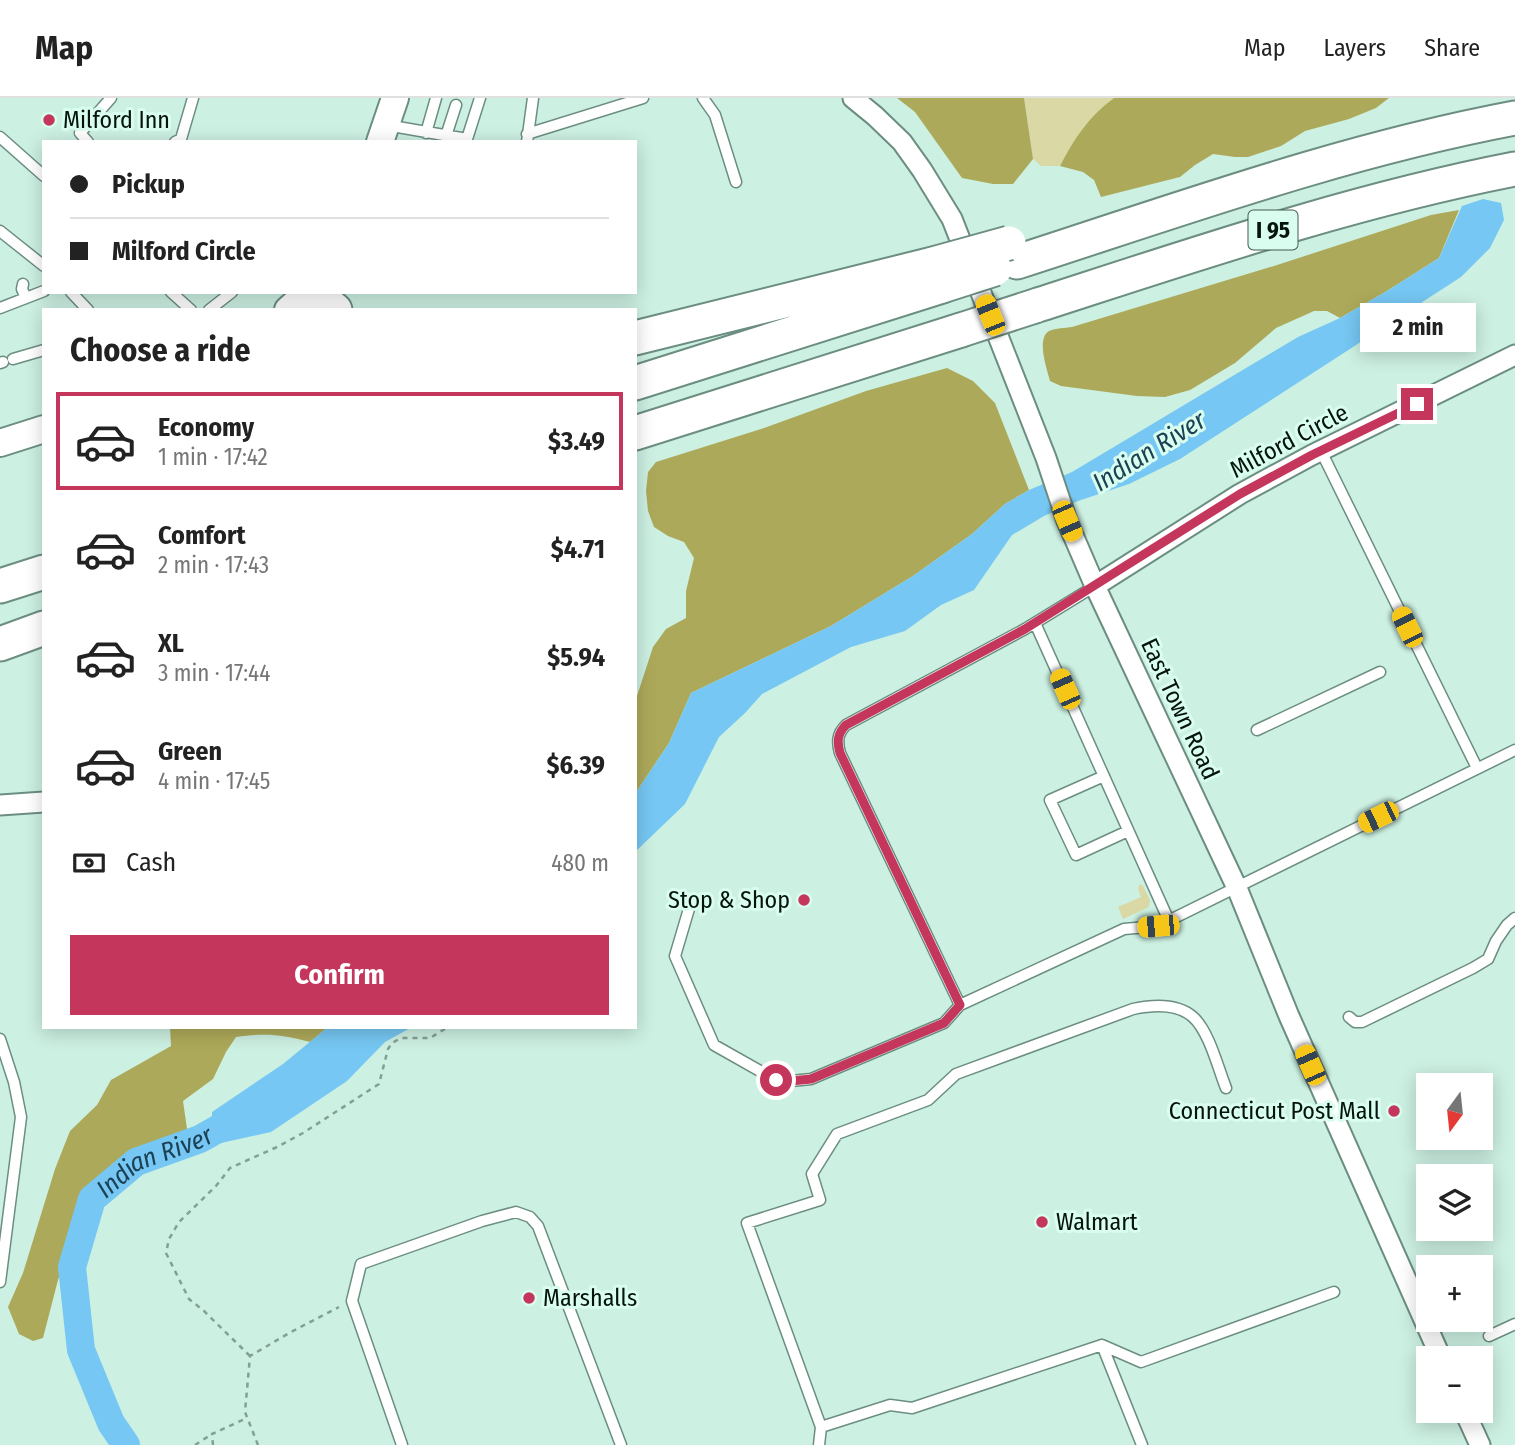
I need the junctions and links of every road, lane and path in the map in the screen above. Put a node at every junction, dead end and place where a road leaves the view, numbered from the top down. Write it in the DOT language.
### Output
graph roads {
  1 [pos="111,98"];
  2 [pos="193,98"];
  3 [pos="395,98"];
  4 [pos="436,98"];
  5 [pos="480,98"];
  6 [pos="533,98"];
  7 [pos="643,98"];
  8 [pos="703,98"];
  9 [pos="853,98"];
  10 [pos="456,105"];
  11 [pos="1515,118"];
  12 [pos="426,132"];
  13 [pos="383,134"];
  14 [pos="446,136"];
  15 [pos="0,137"];
  16 [pos="527,138"];
  17 [pos="86,140"];
  18 [pos="179,140"];
  19 [pos="1515,169"];
  20 [pos="42,174"];
  21 [pos="736,182"];
  22 [pos="1,234"];
  23 [pos="30,253"];
  24 [pos="42,264"];
  25 [pos="27,267"];
  26 [pos="937,275"];
  27 [pos="42,291"];
  28 [pos="73,294"];
  29 [pos="173,294"];
  30 [pos="229,294"];
  31 [pos="306,294"];
  32 [pos="316,294"];
  33 [pos="0,308"];
  34 [pos="87,308"];
  35 [pos="189,308"];
  36 [pos="212,308"];
  37 [pos="290,308"];
  38 [pos="333,308"];
  39 [pos="637,338"];
  40 [pos="42,351"];
  41 [pos="1515,355"];
  42 [pos="6,361"];
  43 [pos="637,382"];
  44 [pos="42,430"];
  45 [pos="637,432"];
  46 [pos="0,443"];
  47 [pos="1321,451"];
  48 [pos="42,573"];
  49 [pos="0,586"];
  50 [pos="1095,586"];
  51 [pos="42,623"];
  52 [pos="1035,623"];
  53 [pos="42,629"];
  54 [pos="0,636"];
  55 [pos="0,644"];
  56 [pos="1380,672"];
  57 [pos="1257,730"];
  58 [pos="1515,750"];
  59 [pos="1477,768"];
  60 [pos="1104,776"];
  61 [pos="42,802"];
  62 [pos="0,805"];
  63 [pos="1128,831"];
  64 [pos="1237,888"];
  65 [pos="691,902"];
  66 [pos="1515,918"];
  67 [pos="1169,921"];
  68 [pos="960,1005"];
  69 [pos="1349,1017"];
  70 [pos="445,1029"];
  71 [pos="0,1039"];
  72 [pos="1226,1088"];
  73 [pos="0,1282"];
  74 [pos="1334,1292"];
  75 [pos="352,1301"];
  76 [pos="1515,1324"];
  77 [pos="1489,1336"];
  78 [pos="1102,1345"];
  79 [pos="1436,1346"];
  80 [pos="250,1356"];
  81 [pos="247,1418"];
  82 [pos="1470,1423"];
  83 [pos="821,1427"];
  84 [pos="212,1434"];
  85 [pos="195,1445"];
  86 [pos="213,1445"];
  87 [pos="258,1445"];
  88 [pos="401,1445"];
  89 [pos="621,1445"];
  90 [pos="819,1445"];
  91 [pos="1142,1445"];
  92 [pos="1480,1445"];
  1 -- 17 [label="lane"];
  2 -- 18 [label="lane"];
  3 -- 13 [label="main road"];
  4 -- 12 [label="lane"];
  5 -- 14 [label="lane"];
  6 -- 16 [label="lane"];
  7 -- 16 [label="lane"];
  8 -- 21 [label="lane"];
  9 -- 50 [label="street, East Town Road"];
  10 -- 14 [label="lane"];
  11 -- 26 [label="highway, I 95, bridge"];
  12 -- 13 [label="lane"];
  12 -- 14 [label="lane"];
  15 -- 20 [label="lane"];
  19 -- 45 [label="highway, I 95, bridge"];
  22 -- 23 [label="lane"];
  23 -- 24 [label="lane"];
  23 -- 25 [label="lane"];
  26 -- 39 [label="highway"];
  26 -- 43 [label="highway"];
  27 -- 33 [label="lane"];
  28 -- 34 [label="lane"];
  29 -- 35 [label="lane"];
  30 -- 36 [label="lane"];
  31 -- 37 [label="main road"];
  32 -- 38 [label="highway"];
  40 -- 42 [label="lane"];
  41 -- 47 [label="street, Milford Circle"];
  44 -- 46 [label="main road"];
  47 -- 50 [label="street, Milford Circle"];
  47 -- 59 [label="lane"];
  48 -- 49 [label="highway"];
  50 -- 52 [label="lane"];
  50 -- 64 [label="street, East Town Road"];
  51 -- 54 [label="highway"];
  52 -- 60 [label="lane"];
  52 -- 68 [label="lane"];
  53 -- 55 [label="highway"];
  56 -- 57 [label="lane"];
  58 -- 59 [label="lane"];
  59 -- 64 [label="lane"];
  60 -- 63 [label="lane"];
  60 -- 63 [label="lane"];
  61 -- 62 [label="street"];
  63 -- 67 [label="lane"];
  64 -- 67 [label="lane"];
  64 -- 79 [label="street, East Town Road"];
  65 -- 68 [label="lane"];
  66 -- 69 [label="lane"];
  67 -- 68 [label="lane"];
  70 -- 80 [label="path"];
  71 -- 73 [label="lane"];
  72 -- 83 [label="lane"];
  74 -- 78 [label="lane"];
  75 -- 80 [label="path"];
  75 -- 88 [label="lane"];
  75 -- 89 [label="lane"];
  76 -- 77 [label="lane"];
  78 -- 83 [label="lane"];
  78 -- 91 [label="lane"];
  80 -- 81 [label="path"];
  81 -- 84 [label="path"];
  81 -- 87 [label="path"];
  82 -- 92 [label="street"];
  83 -- 90 [label="lane"];
  84 -- 85 [label="path"];
  84 -- 86 [label="path"];
}
